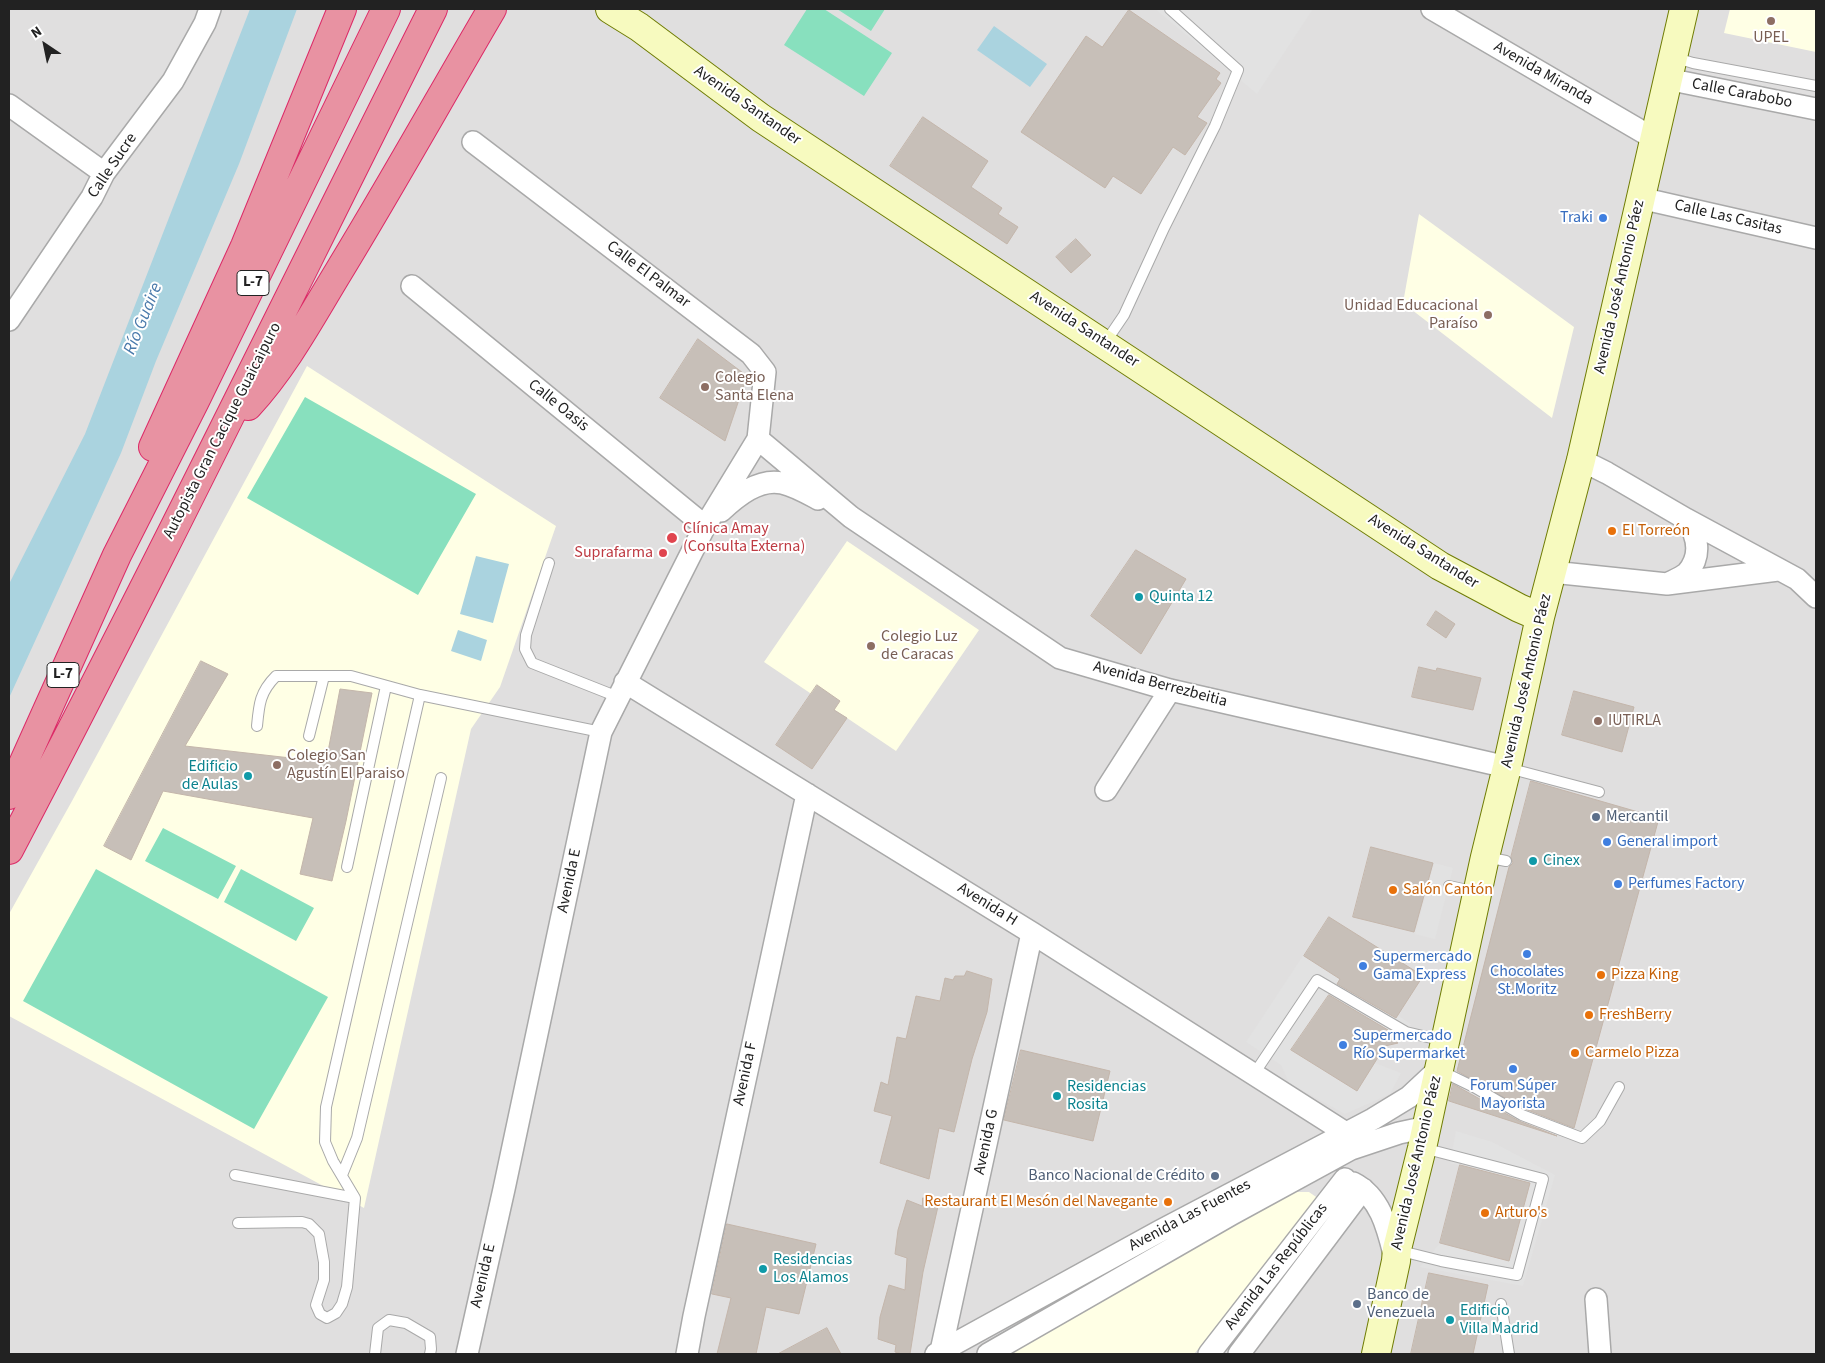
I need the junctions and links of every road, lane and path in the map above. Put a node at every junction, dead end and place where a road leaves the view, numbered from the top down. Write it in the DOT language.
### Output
graph roads {
  1 [pos="210,9"];
  2 [pos="342,9"];
  3 [pos="386,9"];
  4 [pos="433,9"];
  5 [pos="492,9"];
  6 [pos="610,9"];
  7 [pos="1170,9"];
  8 [pos="1432,9"];
  9 [pos="1684,9"];
  10 [pos="1670,68"];
  11 [pos="1816,86"];
  12 [pos="9,105"];
  13 [pos="1816,109"];
  14 [pos="1653,138"];
  15 [pos="473,142"];
  16 [pos="104,173"];
  17 [pos="1640,198"];
  18 [pos="1816,238"];
  19 [pos="412,286"];
  20 [pos="9,320"];
  21 [pos="1105,344"];
  22 [pos="222,435"];
  23 [pos="758,439"];
  24 [pos="1581,460"];
  25 [pos="851,517"];
  26 [pos="1686,519"];
  27 [pos="705,526"];
  28 [pos="116,555"];
  29 [pos="549,563"];
  30 [pos="1778,570"];
  31 [pos="1552,572"];
  32 [pos="1668,584"];
  33 [pos="1816,597"];
  34 [pos="1540,616"];
  35 [pos="324,676"];
  36 [pos="386,686"];
  37 [pos="622,690"];
  38 [pos="1170,690"];
  39 [pos="420,695"];
  40 [pos="257,726"];
  41 [pos="601,732"];
  42 [pos="309,736"];
  43 [pos="1507,767"];
  44 [pos="441,778"];
  45 [pos="1106,790"];
  46 [pos="1600,792"];
  47 [pos="807,794"];
  48 [pos="9,795"];
  49 [pos="9,850"];
  50 [pos="347,867"];
  51 [pos="1448,886"];
  52 [pos="1477,892"];
  53 [pos="1032,933"];
  54 [pos="1444,1041"];
  55 [pos="1439,1070"];
  56 [pos="1254,1074"];
  57 [pos="1619,1087"];
  58 [pos="1346,1133"];
  59 [pos="1424,1137"];
  60 [pos="235,1175"];
  61 [pos="342,1175"];
  62 [pos="1296,1178"];
  63 [pos="1344,1179"];
  64 [pos="1364,1189"];
  65 [pos="355,1198"];
  66 [pos="238,1223"];
  67 [pos="1396,1255"];
  68 [pos="1596,1298"];
  69 [pos="1501,1304"];
  70 [pos="940,1353"];
  71 [pos="375,1354"];
  72 [pos="430,1354"];
  73 [pos="467,1354"];
  74 [pos="687,1354"];
  75 [pos="988,1354"];
  76 [pos="1209,1354"];
  77 [pos="1239,1354"];
  78 [pos="1376,1354"];
  79 [pos="1509,1354"];
  80 [pos="1600,1354"];
  1 -- 16 [label="street, Calle Sucre"];
  2 -- 28 [label="highway"];
  3 -- 28 [label="highway, L-7"];
  4 -- 22 [label="highway, Autopista Gran Cacique Guaicaipuro / L-7"];
  5 -- 22 [label="highway"];
  6 -- 21 [label="main road, Avenida Santander"];
  7 -- 21 [label="lane"];
  8 -- 14 [label="street, Avenida Miranda"];
  9 -- 10 [label="main road, Avenida José Antonio Páez"];
  10 -- 11 [label="lane"];
  10 -- 13 [label="street, Calle Carabobo"];
  10 -- 14 [label="main road, Avenida José Antonio Páez"];
  12 -- 16 [label="street"];
  14 -- 17 [label="main road, Avenida José Antonio Páez"];
  15 -- 23 [label="street, Calle El Palmar"];
  16 -- 20 [label="street, Calle Sucre"];
  17 -- 18 [label="street, Calle Las Casitas"];
  17 -- 24 [label="main road, Avenida José Antonio Páez"];
  19 -- 27 [label="street, Calle Oasis"];
  21 -- 34 [label="main road, Avenida Santander"];
  22 -- 49 [label="highway, Autopista Gran Cacique Guaicaipuro / L-7"];
  23 -- 25 [label="street, Avenida Berrezbeitia"];
  23 -- 27 [label="street, Avenida E"];
  24 -- 26 [label="street"];
  24 -- 31 [label="main road, Avenida José Antonio Páez"];
  25 -- 27 [label="street, Avenida Berrezbeitia"];
  25 -- 38 [label="street, Avenida Berrezbeitia"];
  26 -- 30 [label="street"];
  26 -- 32 [label="street"];
  27 -- 37 [label="street, Avenida E"];
  28 -- 48 [label="highway, L-7"];
  29 -- 37 [label="lane"];
  30 -- 32 [label="street"];
  30 -- 33 [label="street"];
  31 -- 32 [label="street"];
  31 -- 34 [label="main road, Avenida José Antonio Páez"];
  34 -- 43 [label="main road, Avenida José Antonio Páez"];
  35 -- 36 [label="lane"];
  35 -- 40 [label="lane"];
  35 -- 42 [label="lane"];
  36 -- 39 [label="lane"];
  36 -- 50 [label="lane"];
  37 -- 41 [label="street, Avenida E"];
  37 -- 47 [label="street, Avenida H"];
  38 -- 43 [label="street, Avenida Berrezbeitia"];
  38 -- 45 [label="street"];
  39 -- 41 [label="lane"];
  39 -- 61 [label="lane"];
  41 -- 73 [label="street, Avenida E"];
  43 -- 46 [label="lane"];
  43 -- 52 [label="main road, Avenida José Antonio Páez"];
  44 -- 61 [label="lane"];
  47 -- 53 [label="street, Avenida H"];
  47 -- 74 [label="street, Avenida F"];
  51 -- 52 [label="lane"];
  52 -- 54 [label="main road, Avenida José Antonio Páez"];
  53 -- 56 [label="street, Avenida H"];
  53 -- 70 [label="street, Avenida G"];
  54 -- 55 [label="main road, Avenida José Antonio Páez"];
  54 -- 56 [label="lane"];
  55 -- 57 [label="lane"];
  55 -- 58 [label="street, Avenida Las Fuentes"];
  55 -- 59 [label="main road, Avenida José Antonio Páez"];
  56 -- 58 [label="street, Avenida H"];
  58 -- 70 [label="street, Avenida Las Fuentes"];
  59 -- 62 [label="street, Avenida Las Fuentes"];
  59 -- 67 [label="main road, Avenida José Antonio Páez"];
  59 -- 67 [label="lane"];
  60 -- 65 [label="lane"];
  61 -- 65 [label="lane"];
  62 -- 63 [label="street"];
  62 -- 75 [label="street, Avenida Las Fuentes"];
  63 -- 64 [label="street"];
  63 -- 76 [label="street, Avenida Las Repúblicas"];
  64 -- 67 [label="street"];
  64 -- 77 [label="street, Avenida Las Repúblicas"];
  65 -- 66 [label="lane"];
  67 -- 78 [label="main road, Avenida José Antonio Páez"];
  68 -- 80 [label="street"];
  69 -- 79 [label="lane"];
  71 -- 72 [label="lane"];
}
